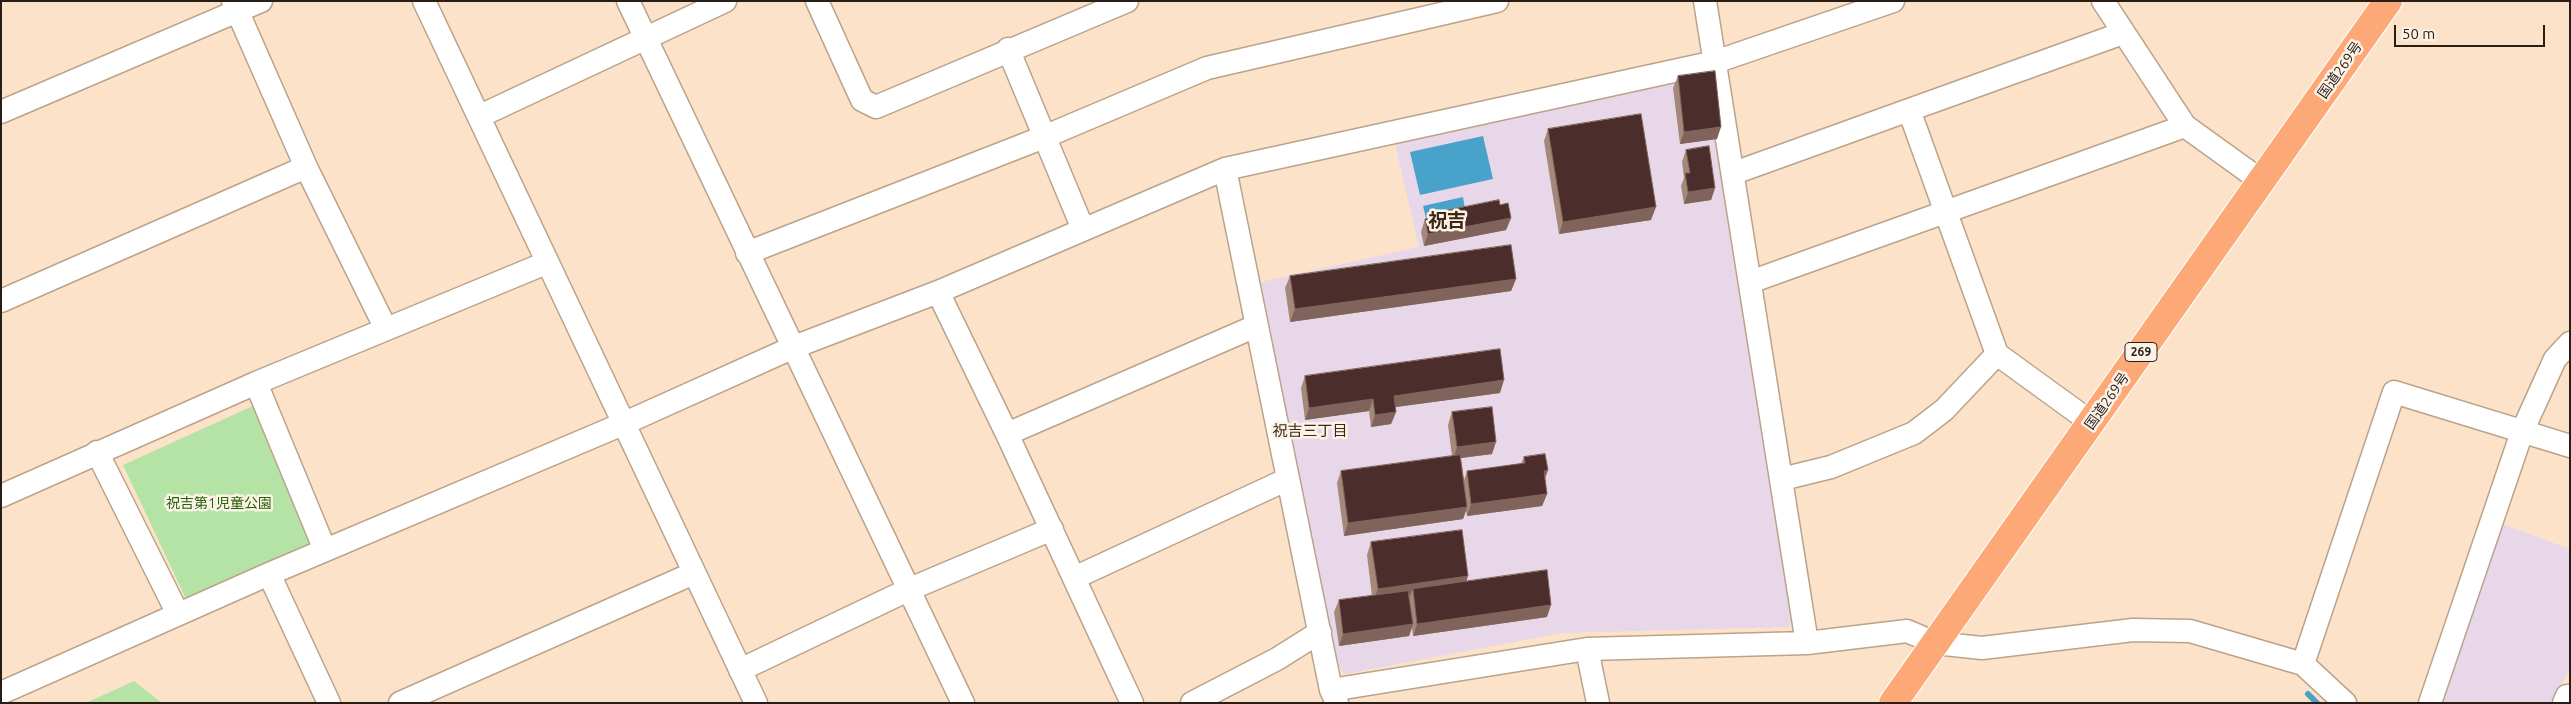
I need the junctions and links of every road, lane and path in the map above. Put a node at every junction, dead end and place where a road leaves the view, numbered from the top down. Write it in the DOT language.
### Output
graph roads {
  1 [pos="261,1"];
  2 [pos="424,1"];
  3 [pos="628,1"];
  4 [pos="725,1"];
  5 [pos="817,1"];
  6 [pos="1127,1"];
  7 [pos="1497,1"];
  8 [pos="1705,1"];
  9 [pos="1894,1"];
  10 [pos="2103,1"];
  11 [pos="2388,1"];
  12 [pos="235,6"];
  13 [pos="2123,34"];
  14 [pos="645,39"];
  15 [pos="1008,50"];
  16 [pos="1715,62"];
  17 [pos="1909,110"];
  18 [pos="1,112"];
  19 [pos="480,116"];
  20 [pos="2185,126"];
  21 [pos="1044,137"];
  22 [pos="306,168"];
  23 [pos="1226,169"];
  24 [pos="1734,173"];
  25 [pos="2260,180"];
  26 [pos="1945,212"];
  27 [pos="1083,229"];
  28 [pos="747,253"];
  29 [pos="546,264"];
  30 [pos="1750,282"];
  31 [pos="938,292"];
  32 [pos="1,301"];
  33 [pos="1256,326"];
  34 [pos="386,329"];
  35 [pos="2570,343"];
  36 [pos="794,347"];
  37 [pos="1997,354"];
  38 [pos="256,383"];
  39 [pos="625,422"];
  40 [pos="2092,423"];
  41 [pos="2522,432"];
  42 [pos="1007,434"];
  43 [pos="2570,446"];
  44 [pos="97,452"];
  45 [pos="1782,479"];
  46 [pos="1288,480"];
  47 [pos="1,496"];
  48 [pos="1052,529"];
  49 [pos="325,550"];
  50 [pos="694,573"];
  51 [pos="269,574"];
  52 [pos="1074,578"];
  53 [pos="910,589"];
  54 [pos="178,614"];
  55 [pos="1320,632"];
  56 [pos="1807,643"];
  57 [pos="1935,643"];
  58 [pos="1587,649"];
  59 [pos="2303,664"];
  60 [pos="740,670"];
  61 [pos="1,693"];
  62 [pos="1334,696"];
  63 [pos="329,703"];
  64 [pos="400,703"];
  65 [pos="756,703"];
  66 [pos="963,703"];
  67 [pos="1132,703"];
  68 [pos="1192,703"];
  69 [pos="1598,703"];
  70 [pos="1893,703"];
  71 [pos="2345,703"];
  72 [pos="2430,703"];
  1 -- 12 [label="street"];
  2 -- 19 [label="street"];
  3 -- 14 [label="street"];
  4 -- 14 [label="street"];
  5 -- 15 [label="street"];
  6 -- 15 [label="street"];
  7 -- 21 [label="street"];
  8 -- 16 [label="street"];
  9 -- 16 [label="street"];
  10 -- 13 [label="street"];
  11 -- 25 [label="highway, 国道269号 / 269"];
  12 -- 18 [label="street"];
  12 -- 22 [label="street"];
  13 -- 17 [label="street"];
  13 -- 20 [label="street"];
  14 -- 19 [label="street"];
  14 -- 28 [label="street"];
  15 -- 21 [label="street"];
  16 -- 23 [label="street"];
  16 -- 24 [label="street"];
  17 -- 24 [label="street"];
  17 -- 26 [label="street"];
  19 -- 29 [label="street"];
  20 -- 25 [label="street"];
  20 -- 26 [label="street"];
  21 -- 27 [label="street"];
  21 -- 28 [label="street"];
  22 -- 32 [label="street"];
  22 -- 34 [label="street"];
  23 -- 27 [label="street"];
  23 -- 33 [label="street"];
  24 -- 30 [label="street"];
  25 -- 40 [label="highway, 国道269号 / 269"];
  26 -- 30 [label="street"];
  26 -- 37 [label="street"];
  27 -- 31 [label="street"];
  28 -- 36 [label="street"];
  29 -- 34 [label="street"];
  29 -- 39 [label="street"];
  30 -- 45 [label="street"];
  31 -- 36 [label="street"];
  31 -- 42 [label="street"];
  33 -- 42 [label="street"];
  33 -- 46 [label="street"];
  34 -- 38 [label="street"];
  35 -- 41 [label="street"];
  36 -- 39 [label="street"];
  36 -- 53 [label="street"];
  37 -- 40 [label="street"];
  37 -- 45 [label="street"];
  38 -- 44 [label="street"];
  38 -- 49 [label="street"];
  39 -- 49 [label="street"];
  39 -- 50 [label="street"];
  40 -- 57 [label="highway, 国道269号 / 269"];
  41 -- 43 [label="street"];
  41 -- 59 [label="street"];
  41 -- 72 [label="street"];
  42 -- 48 [label="street"];
  44 -- 47 [label="street"];
  44 -- 54 [label="street"];
  45 -- 56 [label="street"];
  46 -- 52 [label="street"];
  46 -- 55 [label="street"];
  48 -- 52 [label="street"];
  48 -- 53 [label="street"];
  49 -- 51 [label="street"];
  50 -- 60 [label="street"];
  50 -- 64 [label="street"];
  51 -- 54 [label="street"];
  51 -- 63 [label="street"];
  52 -- 67 [label="street"];
  53 -- 60 [label="street"];
  53 -- 66 [label="street"];
  54 -- 61 [label="street"];
  55 -- 62 [label="street"];
  55 -- 68 [label="street"];
  56 -- 57 [label="street"];
  56 -- 58 [label="street"];
  57 -- 59 [label="street"];
  57 -- 70 [label="highway, 国道269号 / 269"];
  58 -- 62 [label="street"];
  58 -- 69 [label="street"];
  59 -- 71 [label="street"];
  60 -- 65 [label="street"];
}
